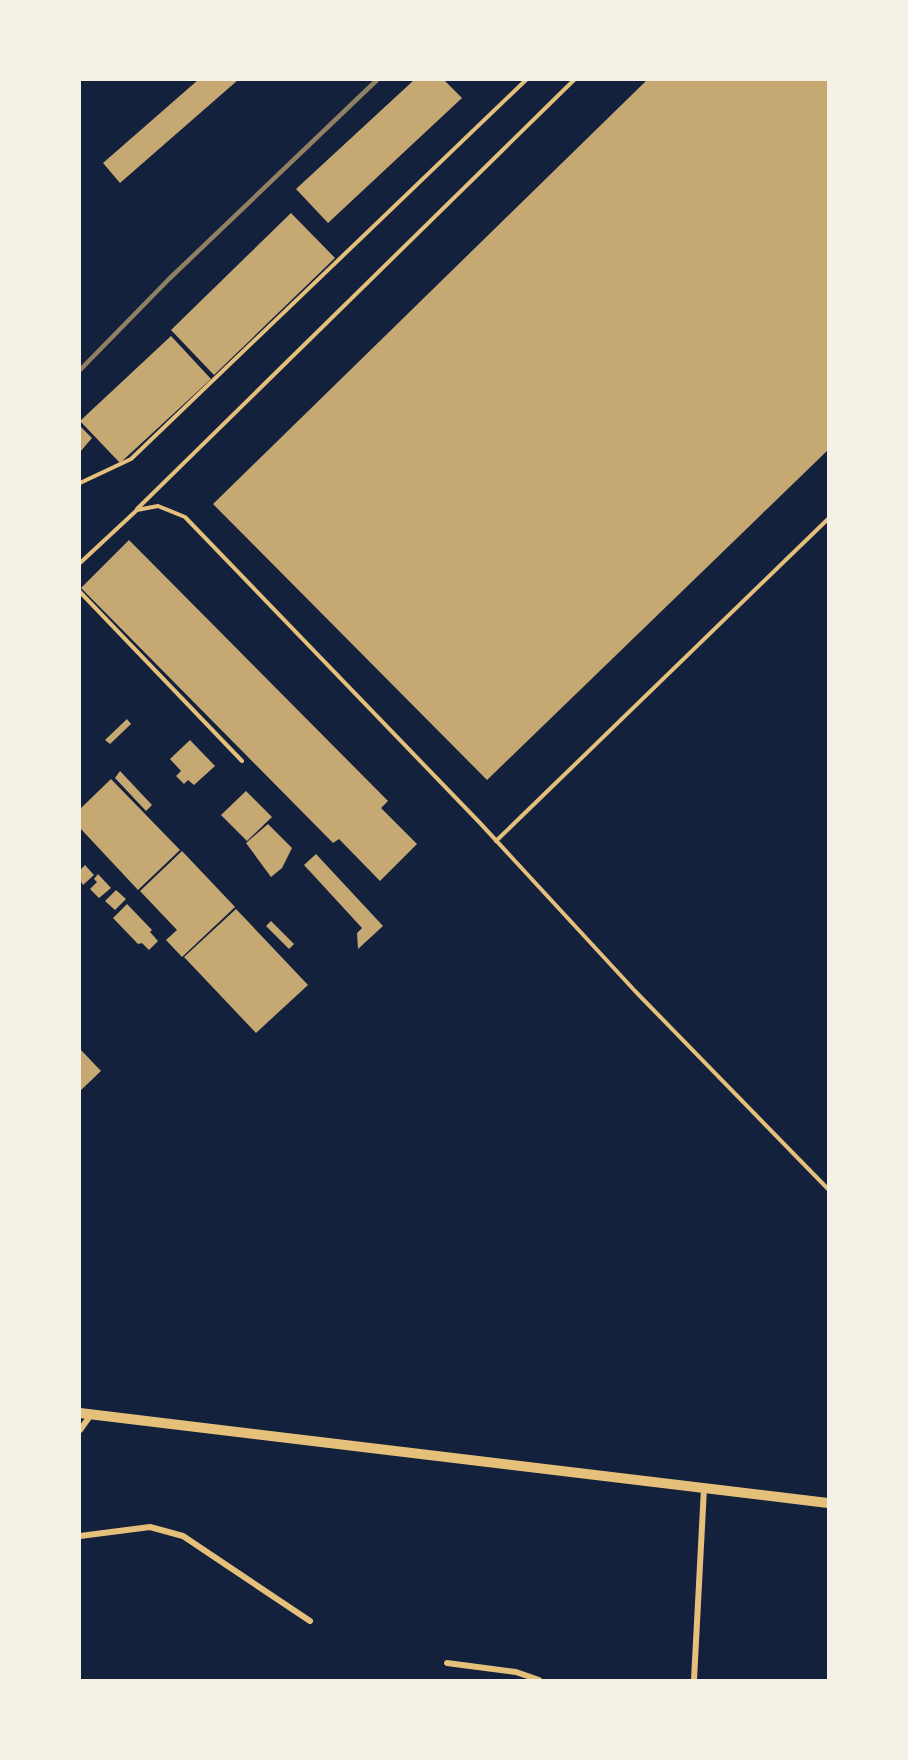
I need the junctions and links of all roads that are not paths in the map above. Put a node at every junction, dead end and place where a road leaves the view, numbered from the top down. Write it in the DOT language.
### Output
graph roads {
  1 [pos="526,80"];
  2 [pos="574,80"];
  3 [pos="80,483"];
  4 [pos="137,510"];
  5 [pos="828,519"];
  6 [pos="80,563"];
  7 [pos="80,592"];
  8 [pos="242,761"];
  9 [pos="496,841"];
  10 [pos="828,1189"];
  11 [pos="85,1414"];
  12 [pos="80,1430"];
  13 [pos="704,1488"];
  14 [pos="828,1503"];
  15 [pos="80,1536"];
  16 [pos="310,1621"];
  17 [pos="447,1663"];
  18 [pos="539,1680"];
  19 [pos="694,1680"];
  1 -- 3 [label="lane"];
  2 -- 4 [label="lane"];
  4 -- 6 [label="lane"];
  4 -- 9 [label="lane"];
  5 -- 9 [label="lane"];
  7 -- 8 [label="lane"];
  9 -- 10 [label="lane"];
  11 -- 12 [label="street"];
  11 -- 13 [label="street"];
  13 -- 14 [label="street"];
  13 -- 19 [label="street"];
  15 -- 16 [label="street"];
  17 -- 18 [label="street"];
}
